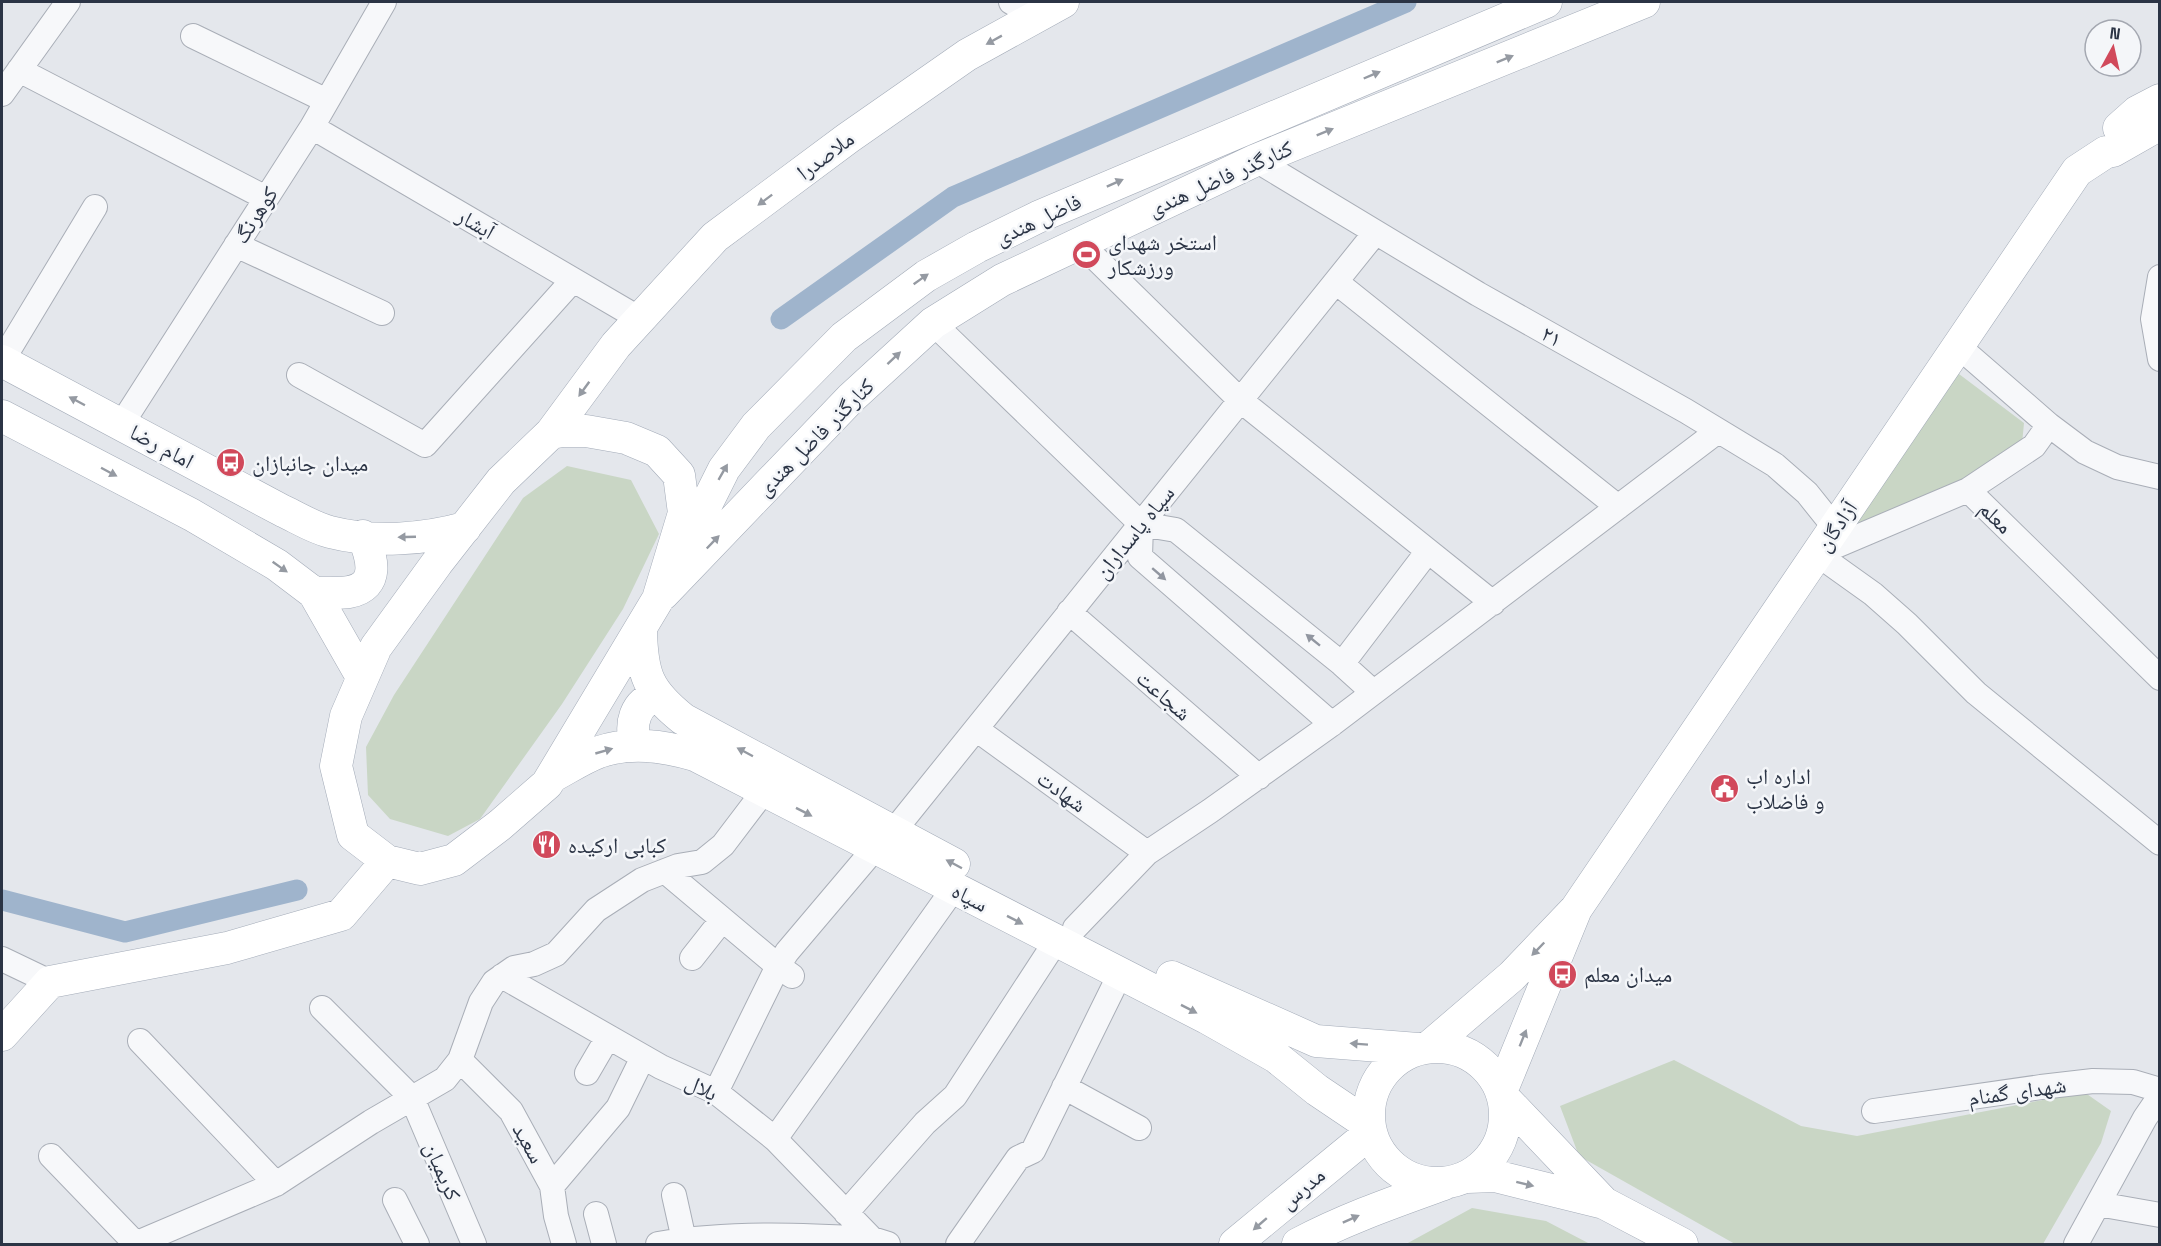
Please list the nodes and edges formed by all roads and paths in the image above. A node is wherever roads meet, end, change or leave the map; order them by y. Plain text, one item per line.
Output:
1 (68, 2) edge
2 (384, 2) edge
3 (1063, 2) edge
4 (1546, 2) edge
5 (1644, 2) edge
6 (1023, 9) edge
7 (193, 36) dead end
8 (19, 70) junction
9 (2, 94) edge
10 (2160, 100) edge
11 (327, 101) junction
12 (2160, 124) edge
13 (312, 127) junction
14 (2106, 152) junction
15 (1256, 160) junction
16 (266, 198) junction
17 (95, 207) dead end
18 (1375, 233) junction
19 (1079, 242) junction
20 (236, 245) junction
21 (2160, 277) edge
22 (573, 280) junction
23 (1336, 282) junction
24 (381, 313) dead end
25 (640, 319) junction
26 (933, 323) junction
27 (1958, 346) junction
28 (2160, 359) edge
29 (2, 361) edge
30 (299, 375) dead end
31 (1240, 400) junction
32 (2, 416) edge
33 (121, 424) junction
34 (2049, 425) junction
35 (1718, 431) junction
36 (551, 433) junction
37 (2160, 477) edge
38 (1968, 490) junction
39 (1618, 507) junction
40 (1141, 524) junction
41 (465, 528) junction
42 (1835, 528) junction
43 (363, 536) junction
44 (1428, 551) junction
45 (1817, 554) junction
46 (315, 593) junction
47 (658, 599) junction
48 (1493, 603) junction
49 (1070, 612) junction
50 (640, 631) junction
51 (1342, 664) junction
52 (362, 677) junction
53 (2160, 678) edge
54 (1373, 692) junction
55 (658, 696) junction
56 (1332, 724) junction
57 (976, 729) junction
58 (637, 745) junction
59 (552, 776) junction
60 (1259, 777) junction
61 (764, 791) junction
62 (884, 840) junction
63 (2160, 843) edge
64 (1148, 853) junction
65 (387, 861) junction
66 (665, 871) junction
67 (954, 888) junction
68 (1576, 909) junction
69 (722, 920) junction
70 (1065, 934) junction
71 (692, 958) dead end
72 (2, 959) edge
73 (785, 971) junction
74 (1120, 974) junction
75 (502, 976) junction
76 (50, 982) junction
77 (322, 1008) dead end
78 (2, 1035) edge
79 (608, 1037) junction
80 (140, 1041) dead end
81 (1423, 1048) junction
82 (643, 1057) junction
83 (460, 1060) junction
84 (587, 1073) dead end
85 (1064, 1087) junction
86 (2160, 1090) edge
87 (716, 1092) junction
88 (1502, 1095) junction
89 (2160, 1096) edge
90 (412, 1098) junction
91 (1874, 1111) dead end
92 (2150, 1126) edge
93 (1139, 1128) dead end
94 (1369, 1129) junction
95 (775, 1138) junction
96 (51, 1156) dead end
97 (1457, 1180) junction
98 (276, 1184) junction
99 (552, 1186) junction
100 (674, 1195) dead end
101 (395, 1200) dead end
102 (1604, 1203) junction
103 (2098, 1204) junction
104 (846, 1213) junction
105 (597, 1214) dead end
106 (2160, 1215) edge
107 (684, 1240) junction
108 (759, 1240) edge
109 (880, 1242) edge
110 (135, 1244) edge
111 (417, 1245) edge
112 (474, 1245) edge
113 (564, 1245) edge
114 (604, 1245) edge
115 (658, 1245) edge
116 (958, 1245) edge
117 (1235, 1245) edge
118 (1298, 1245) edge
119 (1682, 1245) edge
120 (2076, 1245) edge

1 - 8 street
2 - 11 street, کوهرنگ
3 - 6 main road, ملاصدرا
47 -> 4 main road, فاضل هندی
15 -> 5 main road, کنارگذر فاضل هندی
6 -> 25 main road, ملاصدرا
7 - 11 street
8 - 9 street
8 - 16 street
10 - 14 main road, آزادگان
11 - 13 street, کوهرنگ
12 - 14 main road, آزادگان
13 - 16 street, کوهرنگ
13 - 22 street, آبشار
14 - 27 main road, آزادگان
15 - 18 street, ۲۱
15 - 19 main road, کنارگذر فاضل هندی
16 - 20 street, کوهرنگ
17 - 29 street
18 - 23 street, سپاه پاسداران
18 - 35 street, ۲۱
19 - 26 main road, کنارگذر فاضل هندی
19 - 31 street
20 - 24 street
20 - 33 street, کوهرنگ
21 - 28 street
22 - 25 street, آبشار
22 - 30 street
23 - 31 street, سپاه پاسداران
23 - 39 street
25 -> 36 main road, ملاصدرا
26 - 40 street
47 -> 26 main road, کنارگذر فاضل هندی
27 - 34 street
27 - 42 main road, آزادگان
33 -> 29 main road, امام رضا
31 - 40 street, سپاه پاسداران
31 - 44 street
32 -> 46 main road
33 - 43 main road, امام رضا
34 - 37 street
34 - 38 street, معلم
35 - 39 street
35 - 42 street, ۲۱
36 - 41 main road
36 - 47 main road
38 - 45 street
38 - 53 street, معلم
39 - 48 street
40 - 49 street, سپاه پاسداران
51 -> 40 street
40 -> 56 street
41 -> 43 main road, امام رضا
41 - 52 main road
42 - 45 main road, آزادگان
43 - 46 main road
44 - 48 street
44 - 51 street
45 - 63 street
45 - 68 main road, آزادگان
46 - 52 main road
47 - 50 main road
48 - 54 street
49 - 57 street, سپاه پاسداران
49 - 60 street, شجاعت
50 - 55 main road, سپاه
50 - 59 main road
51 - 54 street
52 - 65 main road
54 - 56 street
55 - 58 main road
62 -> 55 main road, سپاه
56 - 60 street
57 - 62 street, سپاه پاسداران
57 - 64 street, شهادت
59 -> 58 main road, سپاه
58 - 61 main road, سپاه
59 - 65 main road
60 - 64 street
61 -> 62 main road, سپاه
61 - 66 street
62 - 67 main road, سپاه
70 -> 62 main road, سپاه
62 - 73 street, سپاه پاسداران
64 - 70 street
65 - 76 main road
66 - 69 street
66 - 75 street
67 -> 70 main road, سپاه
67 - 95 street
68 -> 81 main road
88 -> 68 main road
69 - 71 street
69 - 73 street
70 - 74 main road, سپاه
81 -> 70 main road, سپاه
70 - 104 street
72 - 76 street
73 - 87 street, سپاه پاسداران
74 - 85 street
74 -> 94 main road, سپاه
75 - 79 street, بلال
75 - 83 street
76 - 78 main road
77 - 90 street
79 - 82 street, بلال
79 - 84 street
80 - 98 street
81 - 88 main road
81 - 94 main road
82 - 87 street, بلال
82 - 99 street
83 - 90 street
83 - 99 street, سعید
85 - 93 street
85 - 116 street
86 - 91 street, شهدای گمنام
87 - 95 street, بلال
88 - 97 main road
88 - 102 main road
89 - 92 street
90 - 98 street
90 - 112 street, کریمیان
92 - 103 street
94 - 97 main road
94 -> 117 main road, مدرس
95 - 104 street, بلال
96 - 110 street
97 -> 102 main road
118 -> 97 main road, مدرس
98 - 110 street
99 - 113 street, سعید
100 - 107 street
101 - 111 street
102 - 119 main road
103 - 106 street
103 - 120 street
104 - 109 street, بلال
105 - 114 street
107 - 108 street, بلال
107 - 115 street, بلال
108 - 109 street, بلال

